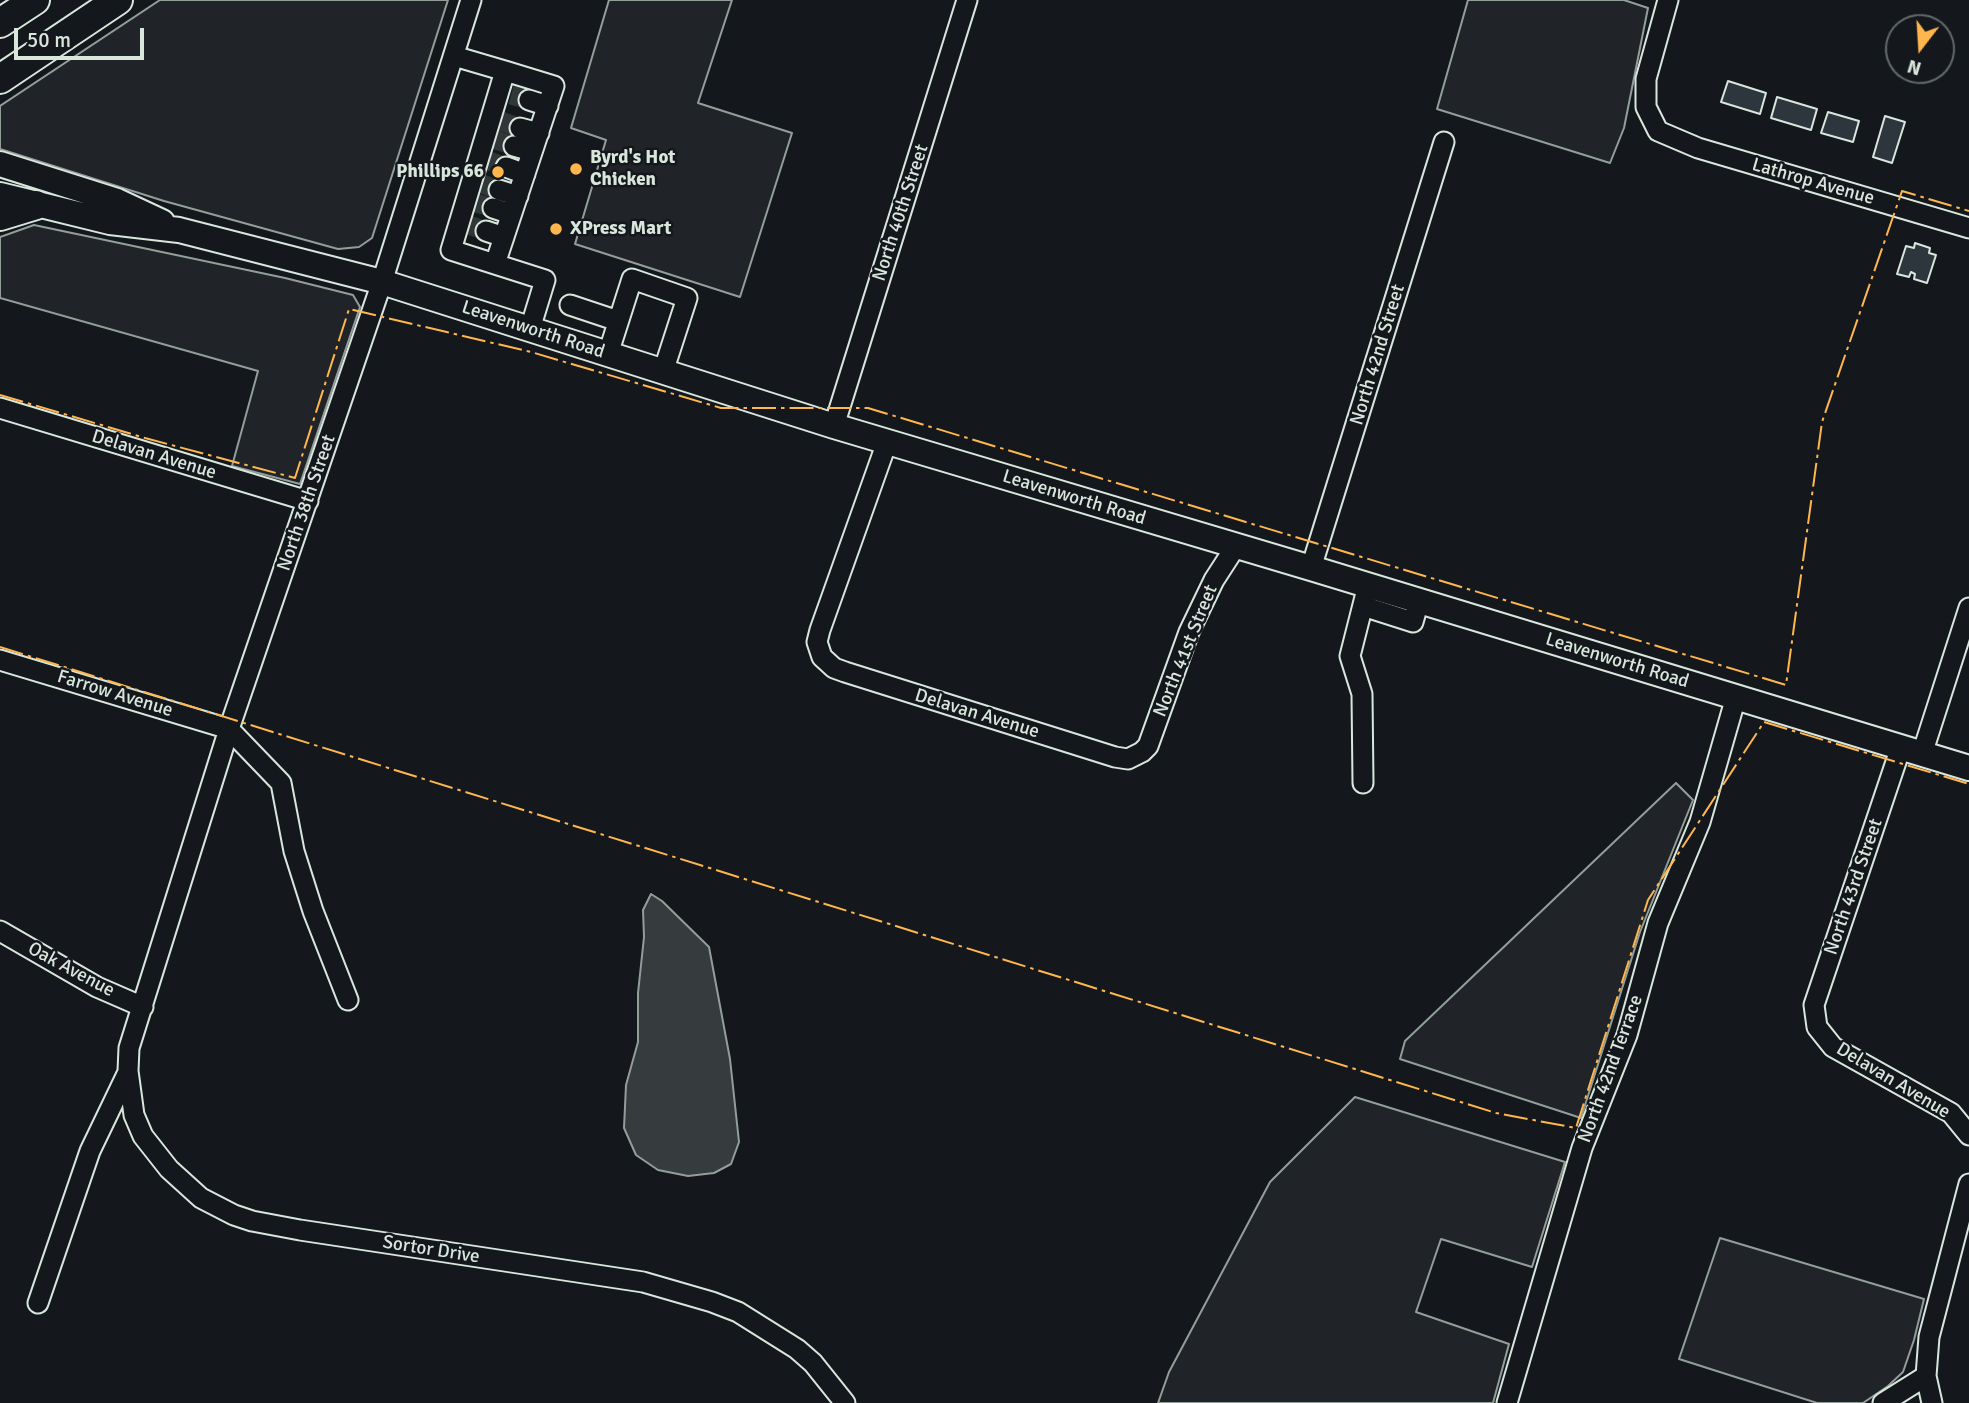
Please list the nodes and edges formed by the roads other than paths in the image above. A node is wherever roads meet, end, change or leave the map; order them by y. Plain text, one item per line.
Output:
1 (35, 0) edge
2 (118, 0) edge
3 (471, 0) edge
4 (967, 0) edge
5 (1668, 0) edge
6 (0, 23) edge
7 (454, 56) junction
8 (505, 71) junction
9 (0, 79) edge
10 (522, 98) junction
11 (510, 134) junction
12 (1444, 142) dead end
13 (491, 162) junction
14 (0, 164) edge
15 (525, 174) junction
16 (0, 195) edge
17 (489, 197) junction
18 (36, 205) junction
19 (0, 216) edge
20 (1969, 228) edge
21 (479, 229) junction
22 (179, 230) junction
23 (495, 264) junction
24 (382, 282) junction
25 (570, 304) dead end
26 (618, 321) junction
27 (530, 329) junction
28 (608, 354) junction
29 (663, 372) junction
30 (0, 408) edge
31 (834, 426) junction
32 (887, 442) junction
33 (308, 501) junction
34 (1236, 546) junction
35 (1311, 568) junction
36 (1365, 596) junction
37 (1969, 608) edge
38 (0, 660) edge
39 (1736, 697) junction
40 (229, 729) junction
41 (1911, 751) junction
42 (1137, 755) joint
43 (1969, 768) edge
44 (1363, 783) dead end
45 (0, 931) edge
46 (348, 1000) dead end
47 (143, 1007) junction
48 (1817, 1027) joint
49 (128, 1071) junction
50 (1969, 1134) edge
51 (1969, 1184) edge
52 (38, 1303) dead end
53 (1926, 1376) junction
54 (845, 1403) edge
55 (1507, 1403) edge
56 (1883, 1403) edge
57 (1932, 1403) edge

1 - 6 highway
2 - 9 highway
3 - 7 street, North 38th Street
4 - 31 street, North 40th Street
5 - 20 street, Lathrop Avenue
7 - 8 street
7 - 24 street, North 38th Street
8 - 10 street
8 - 10 street
10 - 11 street
10 - 11 street
11 - 13 street
11 - 15 street
12 - 35 street, North 42nd Street
13 - 15 street
13 - 17 street
14 - 22 main road, Leavenworth Road
15 - 17 street
16 - 18 main road, Leavenworth Road
17 - 21 street
17 - 21 street
18 - 19 highway
18 - 22 main road, Leavenworth Road
21 - 23 street
21 - 23 street
22 - 24 main road, Leavenworth Road
23 - 27 street
24 - 27 main road, Leavenworth Road
24 - 33 street, North 38th Street
25 - 26 street
26 - 28 street
26 - 29 street
27 - 28 main road, Leavenworth Road
28 - 29 main road, Leavenworth Road
29 - 31 main road, Leavenworth Road
30 - 33 street, Delavan Avenue
31 - 32 main road, Leavenworth Road
32 - 34 main road, Leavenworth Road
32 - 42 street, Delavan Avenue
33 - 40 street, North 38th Street
34 - 35 main road, Leavenworth Road
34 - 42 street, North 41st Street
35 - 36 main road, Leavenworth Road
36 - 39 main road, Leavenworth Road
36 - 44 street
37 - 41 street, North 43rd Street
38 - 40 street, Farrow Avenue
39 - 41 main road, Leavenworth Road
39 - 55 street, North 42nd Terrace
40 - 46 street
40 - 47 street, North 38th Street
41 - 43 main road, Leavenworth Road
41 - 48 street, North 43rd Street
45 - 47 street, Oak Avenue
47 - 49 street, Sortor Drive
48 - 50 street, Delavan Avenue
49 - 52 street
49 - 54 street, Sortor Drive
51 - 53 street
53 - 56 street
53 - 57 street

